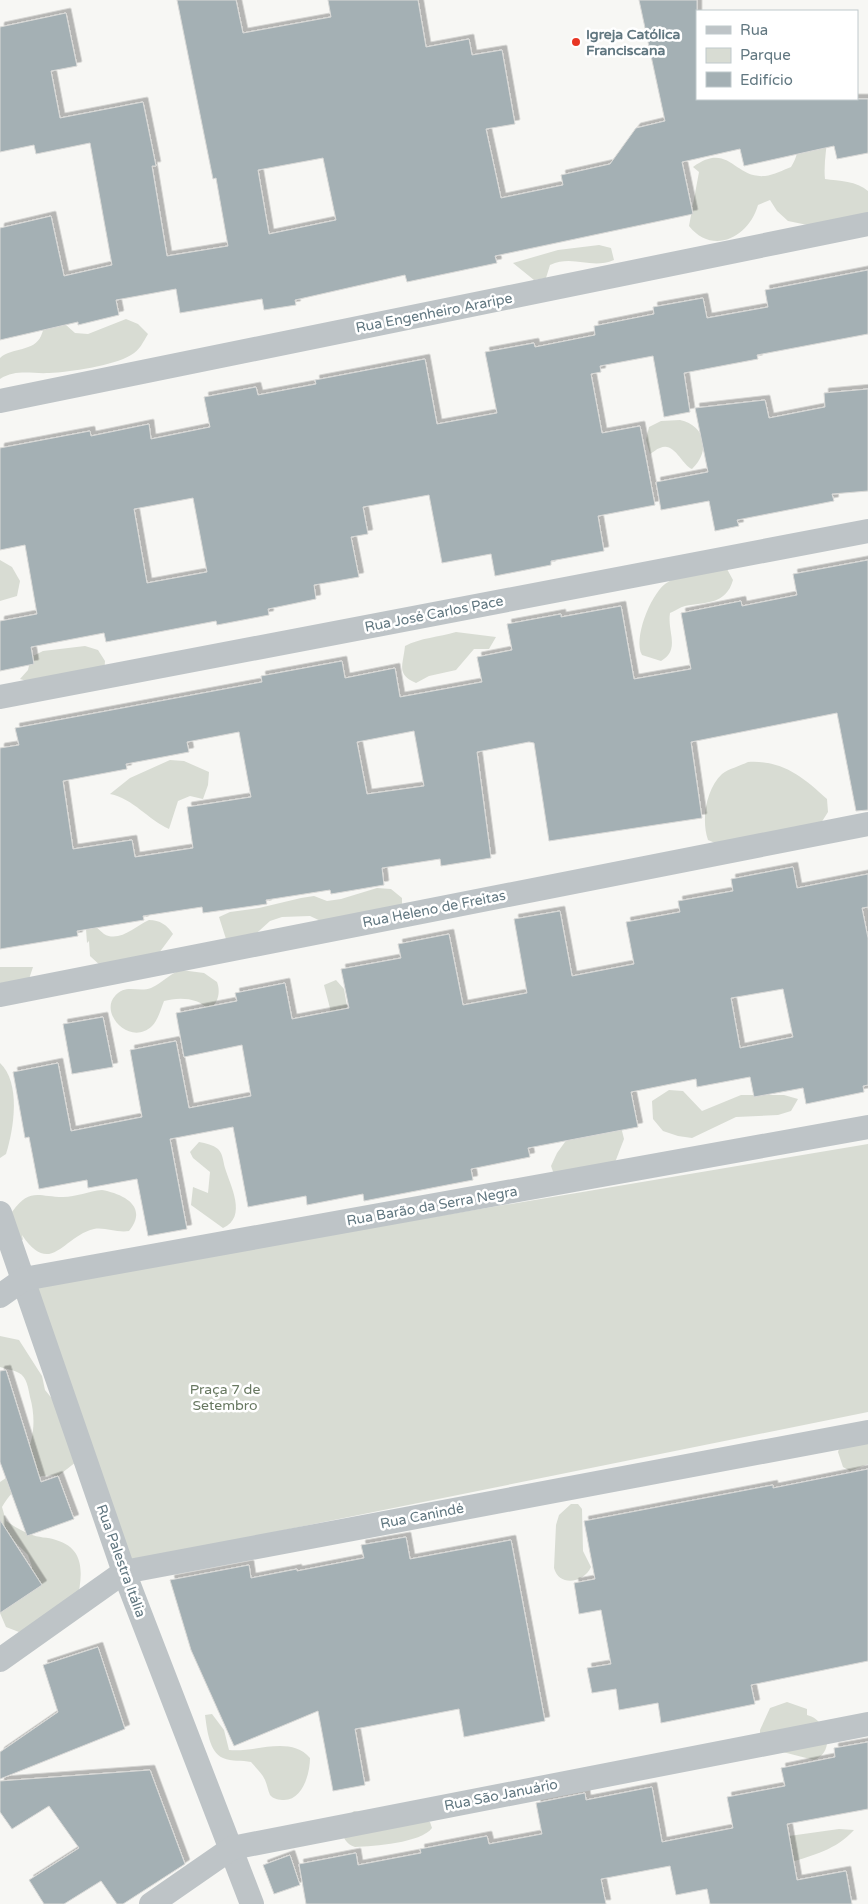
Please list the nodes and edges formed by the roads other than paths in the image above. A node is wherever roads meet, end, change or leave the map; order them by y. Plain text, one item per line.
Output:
1 (868, 224) edge
2 (0, 401) edge
3 (868, 532) edge
4 (0, 697) edge
5 (868, 824) edge
6 (0, 994) edge
7 (868, 1127) edge
8 (0, 1213) edge
9 (24, 1279) junction
10 (0, 1296) edge
11 (868, 1432) edge
12 (124, 1572) junction
13 (0, 1660) edge
14 (868, 1724) edge
15 (232, 1848) junction
16 (151, 1904) edge
17 (252, 1904) edge

1 - 2 street, Rua Engenheiro Araripe
3 - 4 street, Rua José Carlos Pace
5 - 6 street, Rua Heleno de Freitas
7 - 9 street, Rua Barão da Serra Negra
8 - 9 street, Rua Palestra Itália
9 - 10 street, Rua Barão da Serra Negra
9 - 12 street, Rua Palestra Itália
11 - 12 street, Rua Canindé
12 - 13 street, Rua Canindé
12 - 15 street, Rua Palestra Itália
14 - 15 street, Rua São Januário
15 - 16 street, Rua São Januário
15 - 17 street, Rua Palestra Itália

